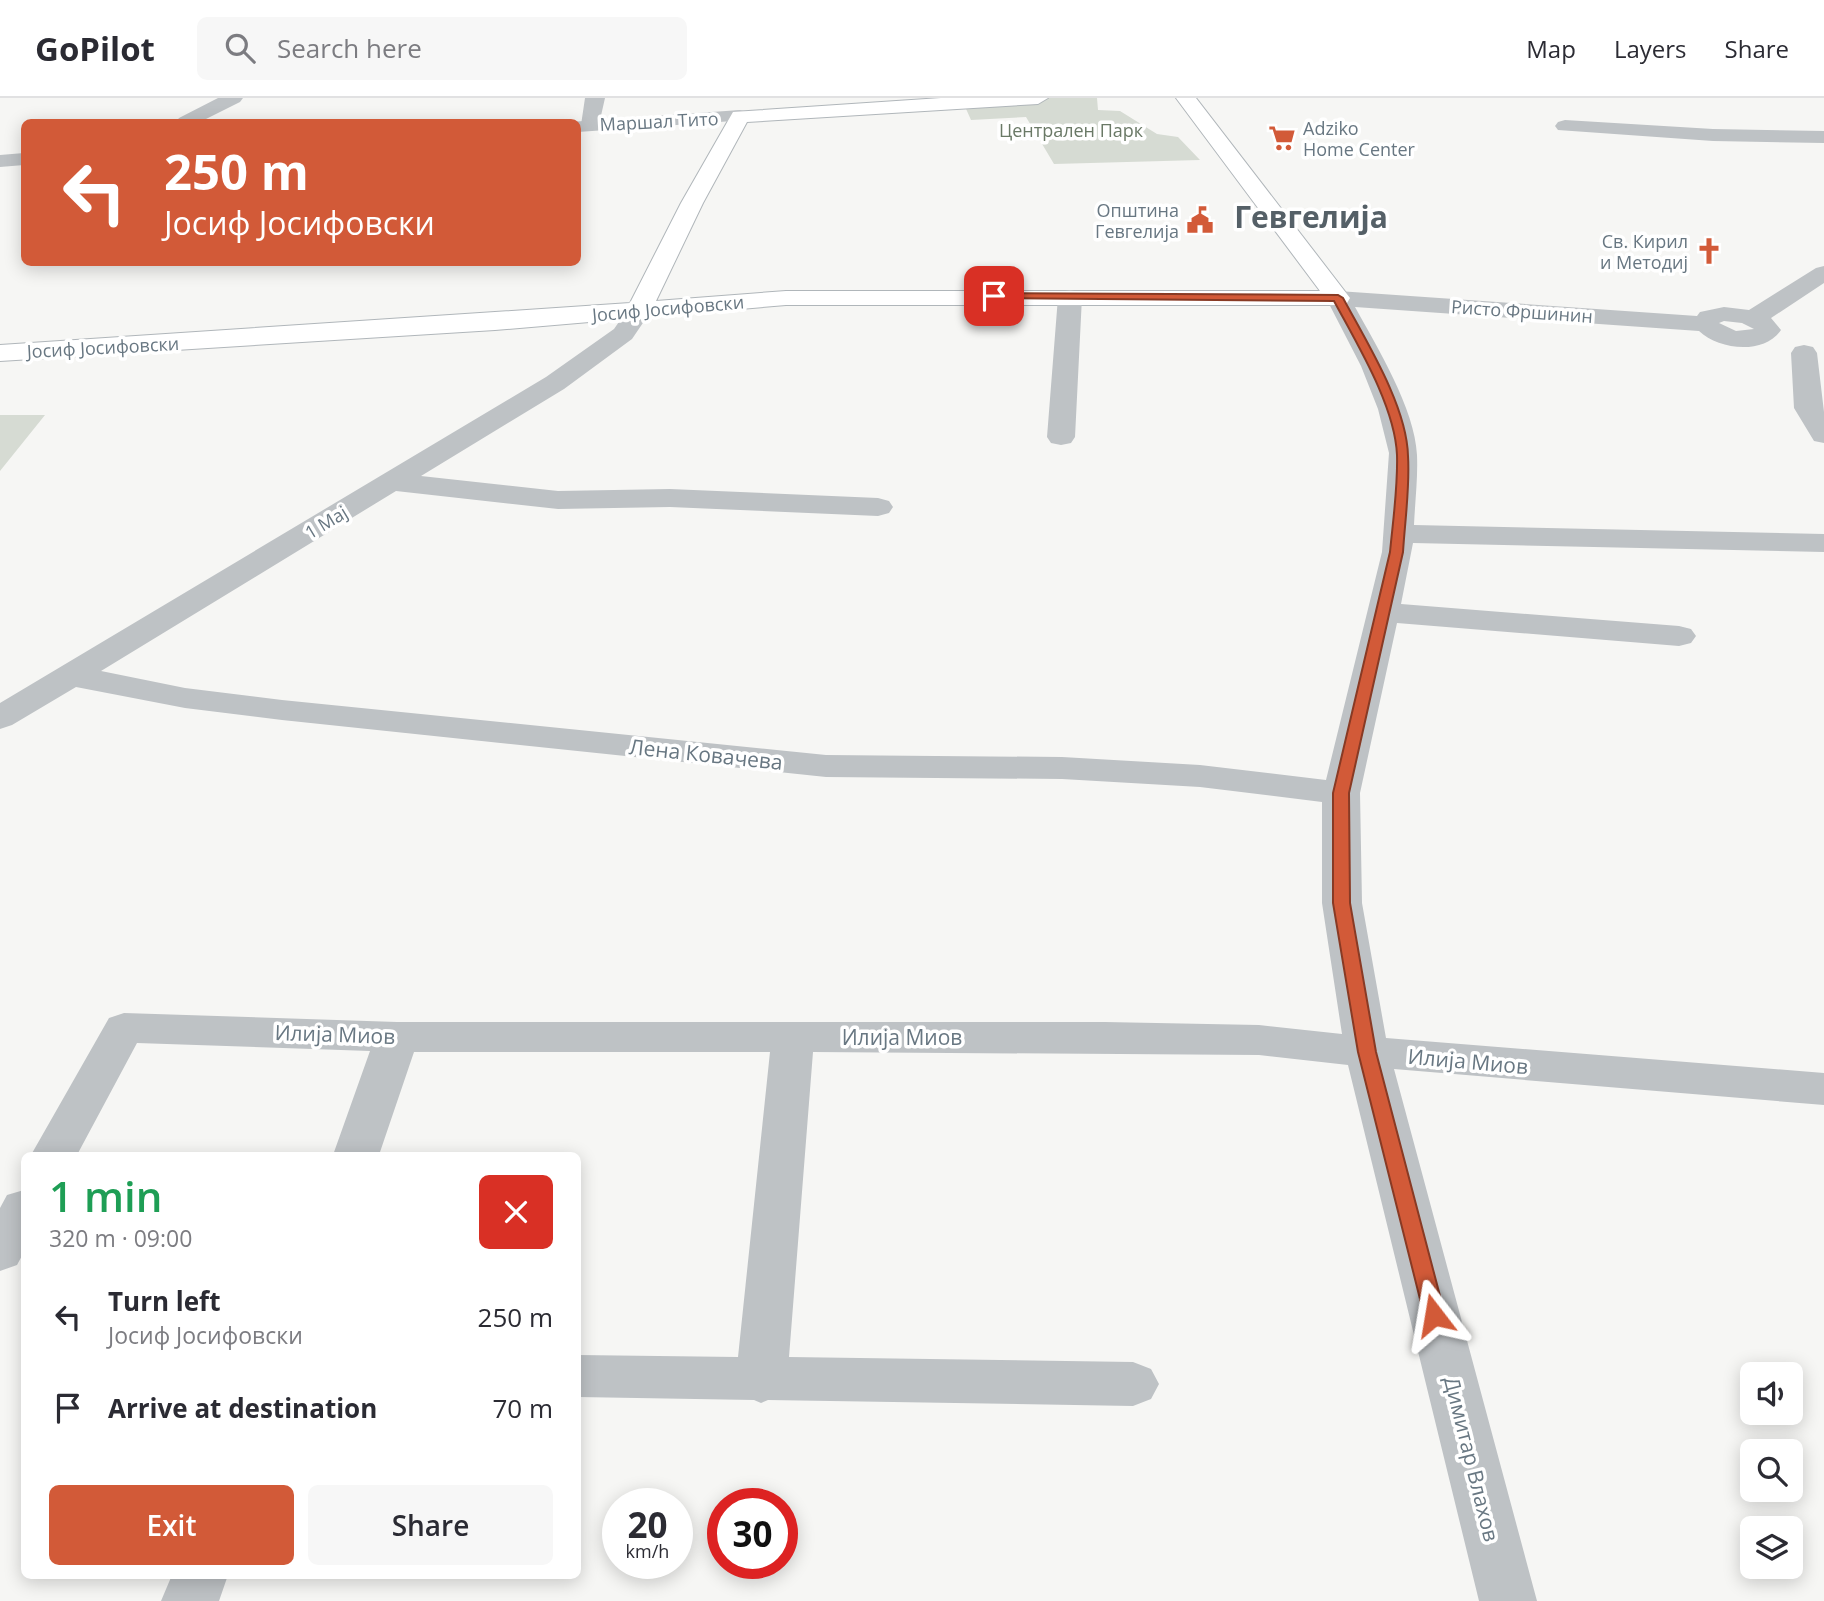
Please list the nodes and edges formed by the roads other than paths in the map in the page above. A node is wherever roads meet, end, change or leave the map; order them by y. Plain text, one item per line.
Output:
1 (233, 98) edge
2 (595, 98) edge
3 (1038, 98) edge
4 (1186, 98) edge
5 (740, 116) junction
6 (192, 119) edge
7 (584, 125) edge
8 (1565, 126) dead end
9 (1824, 136) edge
10 (21, 159) edge
11 (0, 161) edge
12 (1824, 273) edge
13 (1070, 297) junction
14 (1338, 298) junction
15 (639, 311) junction
16 (1756, 328) junction
17 (0, 353) edge
18 (1814, 355) edge
19 (1824, 435) edge
20 (1061, 437) dead end
21 (392, 482) junction
22 (878, 508) dead end
23 (1398, 534) junction
24 (1824, 543) edge
25 (1382, 612) junction
26 (1679, 636) dead end
27 (74, 676) junction
28 (0, 718) edge
29 (1341, 793) junction
30 (397, 1037) junction
31 (793, 1037) junction
32 (1367, 1052) junction
33 (1824, 1089) edge
34 (56, 1152) edge
35 (357, 1152) edge
36 (21, 1214) edge
37 (0, 1252) edge
38 (581, 1376) edge
39 (761, 1381) junction
40 (1133, 1384) dead end
41 (198, 1579) edge
42 (190, 1601) edge
43 (1508, 1601) edge

1 - 6 street
2 - 7 street
3 - 5 main road
4 - 14 main road, Димитар Влахов
5 - 7 street, Маршал Тито
5 - 15 main road
8 - 9 street
10 - 11 street
12 - 16 street
13 - 14 main road, Јосиф Јосифовски
13 - 15 main road, Јосиф Јосифовски
13 - 20 street
14 - 16 street, Ристо Фршинин
14 - 23 street, Димитар Влахов
15 - 17 main road, Јосиф Јосифовски
15 - 21 street, 1 Мај
16 - 18 street
18 - 19 street
21 - 22 street
21 - 27 street, 1 Мај
23 - 24 street
23 - 25 street, Димитар Влахов
25 - 26 street
25 - 29 street, Димитар Влахов
27 - 28 street, 1 Мај
27 - 29 street, Лена Ковачева
29 - 32 street, Димитар Влахов
30 - 31 street, Илија Миов
30 - 34 street, Илија Миов
30 - 35 street
31 - 32 street, Илија Миов
31 - 39 street
32 - 33 street, Илија Миов
32 - 43 street, Димитар Влахов
36 - 37 street
38 - 39 street
39 - 40 street
41 - 42 street

